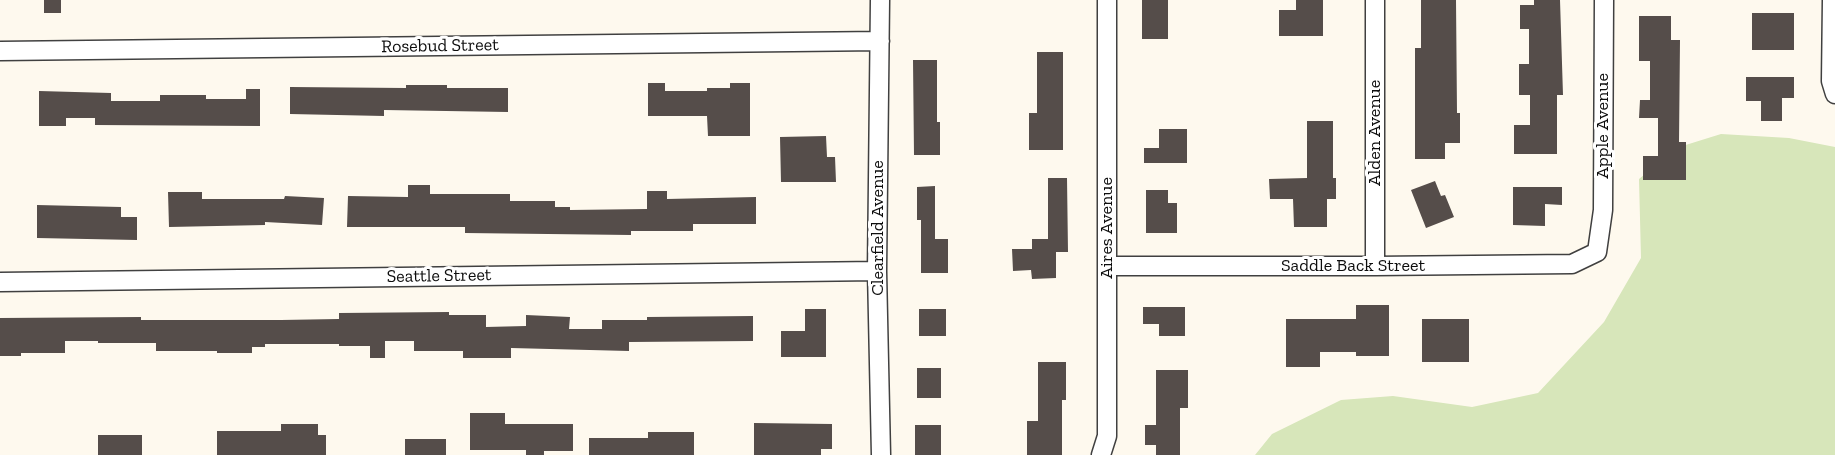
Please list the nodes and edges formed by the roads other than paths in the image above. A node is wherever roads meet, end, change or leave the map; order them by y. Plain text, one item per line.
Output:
1 (880, 0) edge
2 (1107, 0) edge
3 (1376, 0) edge
4 (1604, 0) edge
5 (1832, 0) edge
6 (880, 42) junction
7 (0, 51) edge
8 (1835, 94) edge
9 (1597, 252) joint
10 (1107, 266) junction
11 (1375, 266) junction
12 (877, 271) junction
13 (0, 282) edge
14 (881, 455) edge
15 (1101, 455) edge

1 - 6 street, Clearfield Avenue
2 - 10 street, Aires Avenue
3 - 11 street, Alden Avenue
4 - 9 street, Apple Avenue
5 - 8 street
6 - 7 street, Rosebud Street
6 - 12 street, Clearfield Avenue
9 - 11 street, Saddle Back Street
10 - 11 street, Saddle Back Street
10 - 15 street, Aires Avenue
12 - 13 street, Seattle Street
12 - 14 street, Clearfield Avenue

